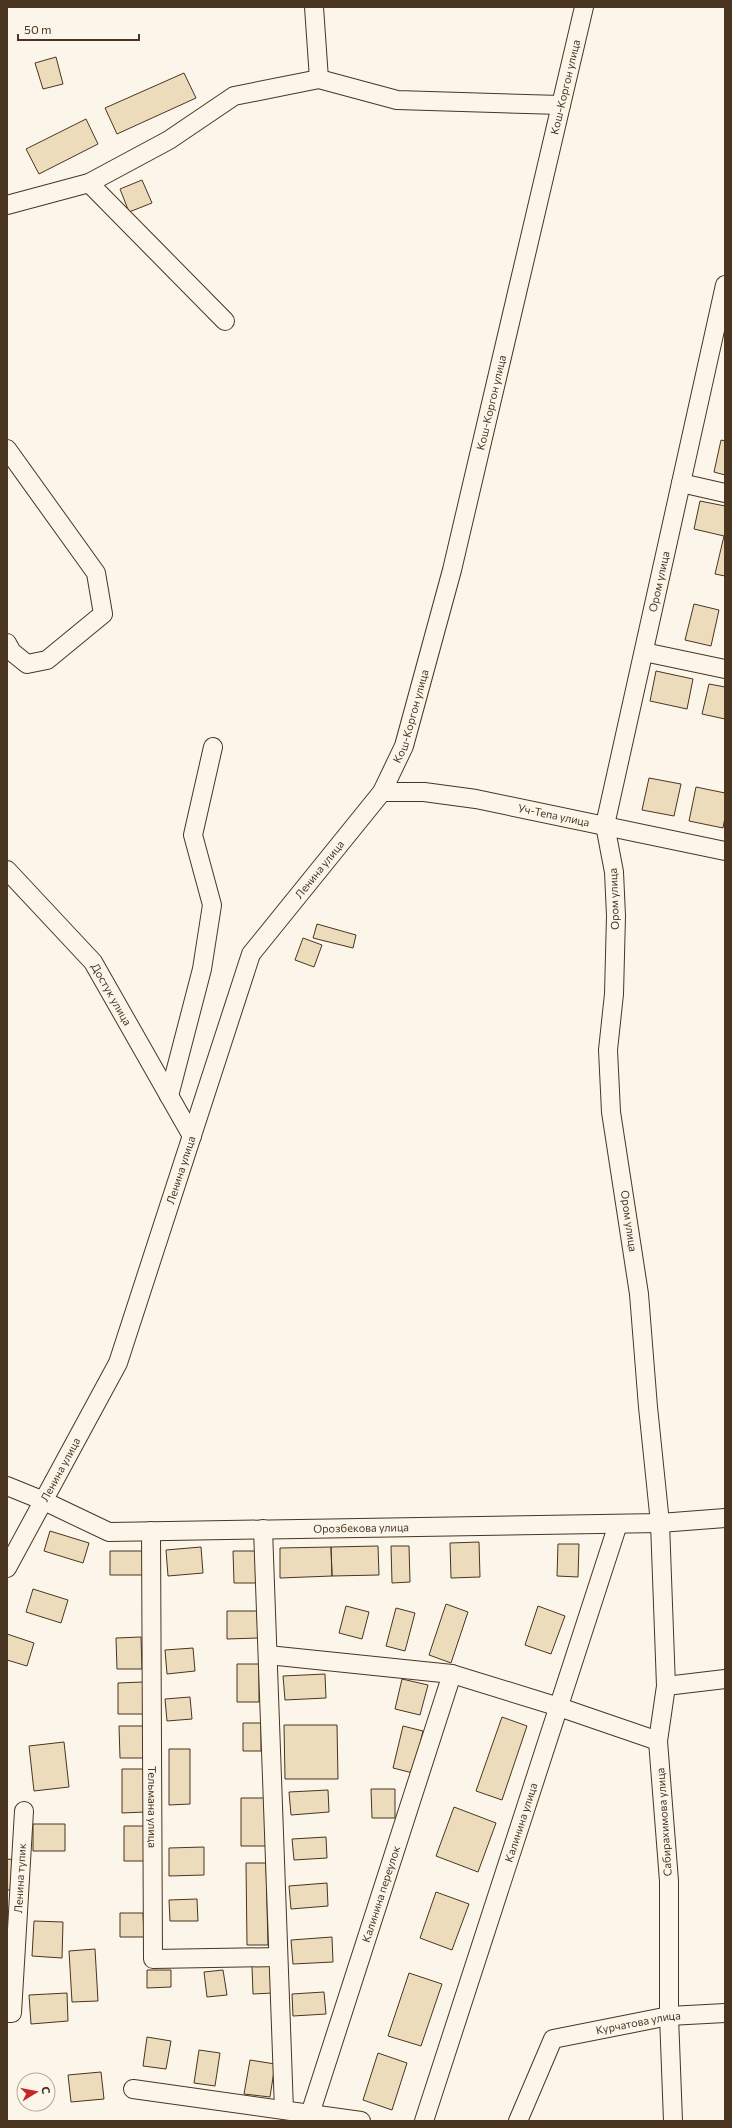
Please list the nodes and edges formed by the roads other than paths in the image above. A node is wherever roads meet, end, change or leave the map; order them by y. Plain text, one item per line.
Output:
1 (314, 7) edge
2 (584, 7) edge
3 (319, 79) junction
4 (561, 105) junction
5 (89, 183) junction
6 (7, 205) edge
7 (725, 285) edge
8 (722, 308) edge
9 (225, 321) dead end
10 (7, 449) edge
11 (681, 483) junction
12 (725, 492) edge
13 (7, 643) edge
14 (644, 652) junction
15 (725, 669) edge
16 (213, 747) dead end
17 (382, 792) junction
18 (605, 825) junction
19 (725, 851) edge
20 (7, 870) edge
21 (169, 1096) junction
22 (192, 1136) junction
23 (7, 1486) edge
24 (44, 1501) junction
25 (725, 1518) edge
26 (660, 1523) junction
27 (618, 1524) junction
28 (263, 1529) junction
29 (151, 1531) junction
30 (7, 1568) edge
31 (268, 1655) junction
32 (452, 1674) junction
33 (725, 1679) edge
34 (666, 1686) junction
35 (559, 1707) junction
36 (658, 1741) junction
37 (24, 1811) dead end
38 (278, 1957) junction
39 (7, 2013) edge
40 (725, 2013) edge
41 (669, 2016) junction
42 (133, 2089) dead end
43 (284, 2110) junction
44 (310, 2114) junction
45 (361, 2121) edge
46 (424, 2121) edge
47 (518, 2121) edge
48 (673, 2121) edge

1 - 3 street
2 - 4 street, Кош-Коргон улица
3 - 4 street
3 - 5 street
4 - 17 street, Кош-Коргон улица
5 - 6 street
5 - 9 street
7 - 8 street, Ором улица
8 - 11 street, Ором улица
10 - 13 street
11 - 12 street
11 - 14 street, Ором улица
14 - 15 street
14 - 18 street, Ором улица
16 - 21 street
17 - 18 street, Уч-Тепа улица
17 - 22 street, Ленина улица
18 - 19 street, Уч-Тепа улица
18 - 26 street, Ором улица
20 - 21 street, Достук улица
21 - 22 street, Достук улица
22 - 24 street, Ленина улица
23 - 24 street, Орозбекова улица
24 - 29 street, Орозбекова улица
24 - 30 street, Ленина улица
25 - 26 street, Орозбекова улица
26 - 27 street, Орозбекова улица
26 - 34 street, Сабирахимова улица
27 - 28 street, Орозбекова улица
27 - 35 street, Калинина улица
28 - 29 street, Орозбекова улица
28 - 31 street
29 - 38 street, Тельмана улица
31 - 32 street
31 - 38 street
32 - 35 street
32 - 44 street, Калинина переулок
33 - 34 street
34 - 36 street, Сабирахимова улица
35 - 36 street
35 - 46 street, Калинина улица
36 - 41 street, Сабирахимова улица
37 - 39 street, Ленина тупик
38 - 43 street
40 - 41 street, Курчатова улица
41 - 47 street, Курчатова улица
41 - 48 street, Сабирахимова улица
42 - 43 street
43 - 44 street
44 - 45 street

